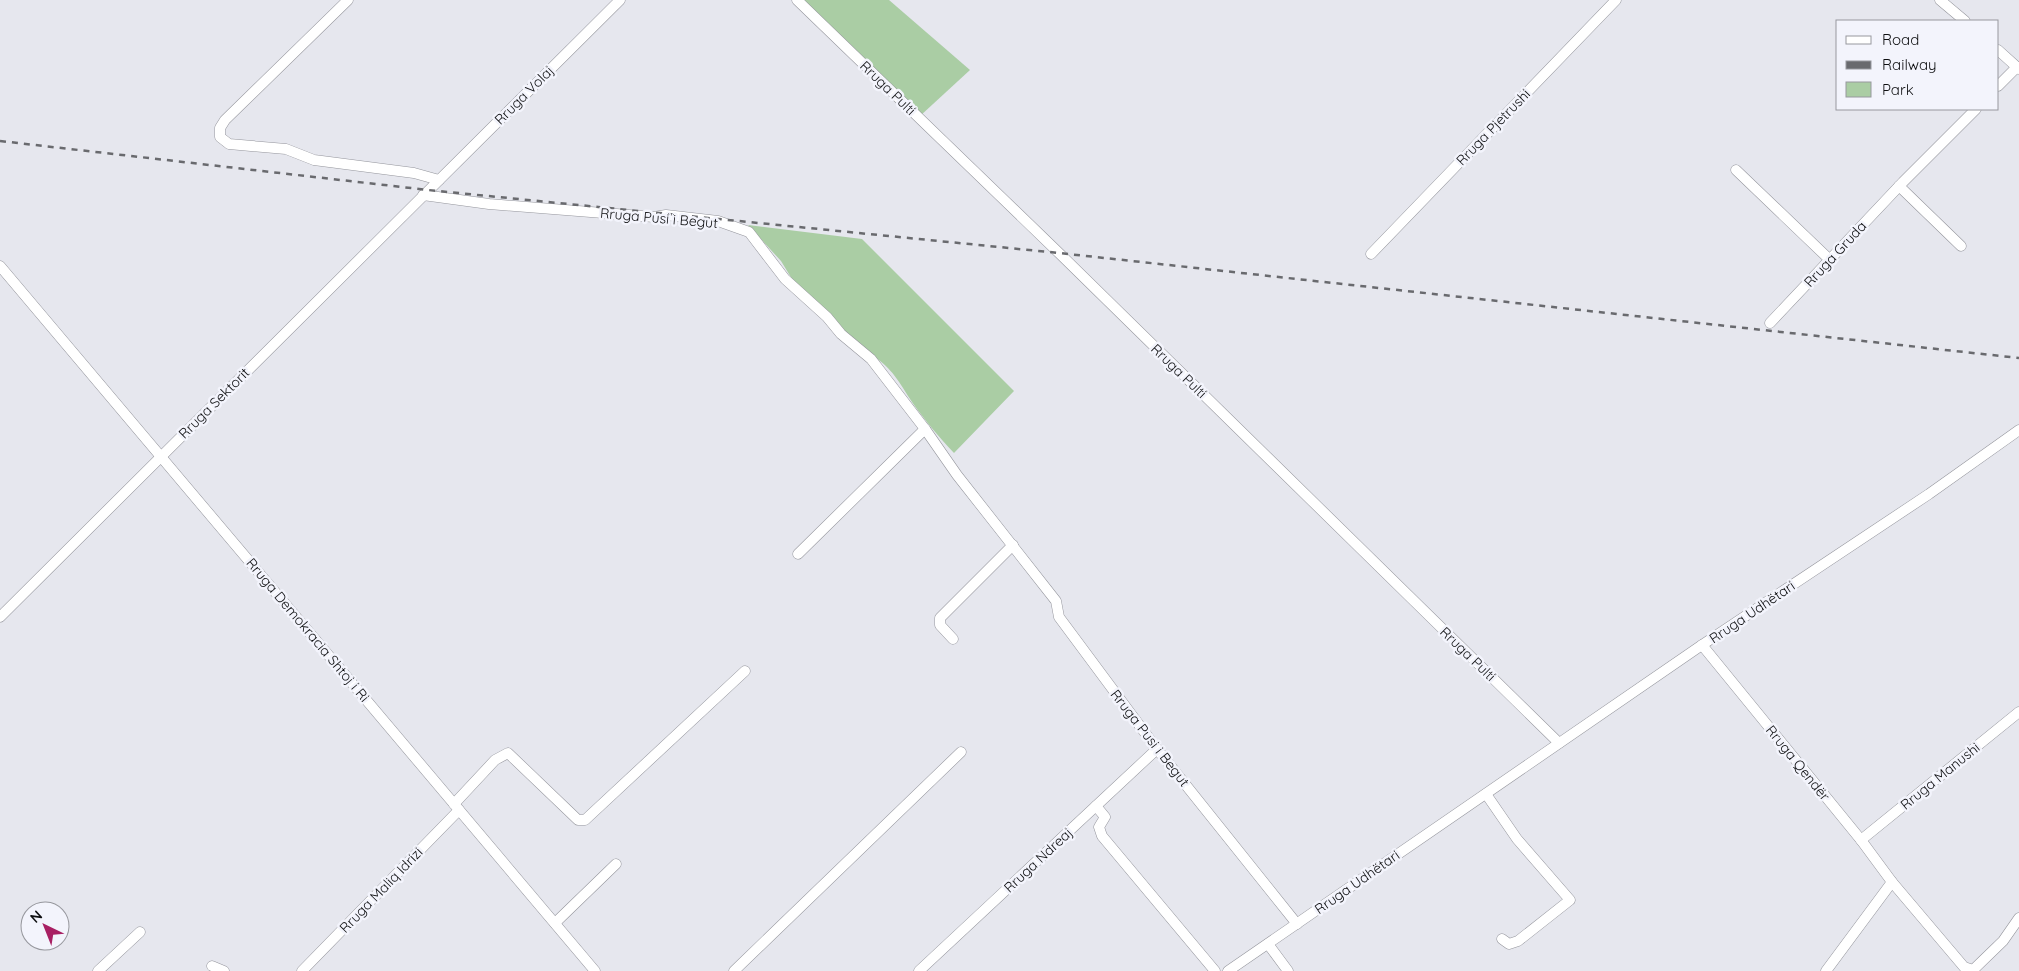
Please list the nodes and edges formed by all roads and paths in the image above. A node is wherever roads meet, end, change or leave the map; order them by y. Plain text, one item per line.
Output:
1 (348, 0) edge
2 (620, 0) edge
3 (797, 0) edge
4 (1616, 0) edge
5 (1940, 0) edge
6 (1964, 20) edge
7 (1999, 51) edge
8 (2018, 68) edge
9 (1999, 85) edge
10 (1975, 110) edge
11 (1736, 170) dead end
12 (439, 180) junction
13 (1899, 186) junction
14 (426, 192) junction
15 (1961, 246) dead end
16 (1371, 254) dead end
17 (1830, 260) junction
18 (0, 266) edge
19 (1770, 323) dead end
20 (925, 429) junction
21 (2019, 430) edge
22 (160, 457) junction
23 (1013, 545) junction
24 (798, 554) dead end
25 (0, 617) edge
26 (953, 639) dead end
27 (1702, 645) junction
28 (745, 671) dead end
29 (2019, 712) edge
30 (1559, 743) junction
31 (1157, 749) junction
32 (961, 752) dead end
33 (1486, 794) junction
34 (1096, 806) junction
35 (457, 807) junction
36 (1861, 840) junction
37 (616, 864) dead end
38 (1892, 882) junction
39 (2019, 918) edge
40 (555, 924) junction
41 (1297, 924) junction
42 (140, 932) dead end
43 (1502, 939) dead end
44 (1268, 944) junction
45 (212, 966) dead end
46 (98, 971) edge
47 (224, 971) edge
48 (302, 971) edge
49 (595, 971) edge
50 (734, 971) edge
51 (919, 971) edge
52 (1214, 971) edge
53 (1228, 971) edge
54 (1288, 971) edge
55 (1826, 971) edge

1 - 12 street
2 - 12 street, Rruga Volaj
3 - 30 street, Rruga Pulti
4 - 16 street, Rruga Pjetrushi
5 - 6 street
7 - 8 street
8 - 9 street
10 - 13 street, Rruga Gruda
11 - 17 street
12 - 14 street, Rruga Volaj
13 - 15 street
13 - 17 street, Rruga Gruda
14 - 20 street, Rruga Pusi i Begut
14 - 22 street, Rruga Sektorit
17 - 19 street, Rruga Gruda
18 - 22 street, Rruga Demokracia Shtoj i Ri
20 - 23 street, Rruga Pusi i Begut
20 - 24 street
21 - 27 street, Rruga Udhëtari
22 - 25 street, Rruga Sektorit
22 - 35 street, Rruga Demokracia Shtoj i Ri
23 - 26 street
23 - 31 street, Rruga Pusi i Begut
27 - 30 street, Rruga Udhëtari
27 - 36 street, Rruga Qendër
28 - 35 street
29 - 36 street, Rruga Manushi
30 - 33 street, Rruga Udhëtari
31 - 34 street, Rruga Ndreaj
31 - 41 street, Rruga Pusi i Begut
32 - 50 street
33 - 41 street, Rruga Udhëtari
33 - 43 street
34 - 51 street, Rruga Ndreaj
34 - 52 street
35 - 40 street, Rruga Demokracia Shtoj i Ri
35 - 48 street, Rruga Maliq Idrizi
36 - 38 street, Rruga Qendër
37 - 40 street
38 - 39 street, Rruga Qendër
38 - 55 street
40 - 49 street, Rruga Demokracia Shtoj i Ri
41 - 44 street, Rruga Udhëtari
42 - 46 street
44 - 53 street, Rruga Udhëtari
44 - 54 street
45 - 47 street

